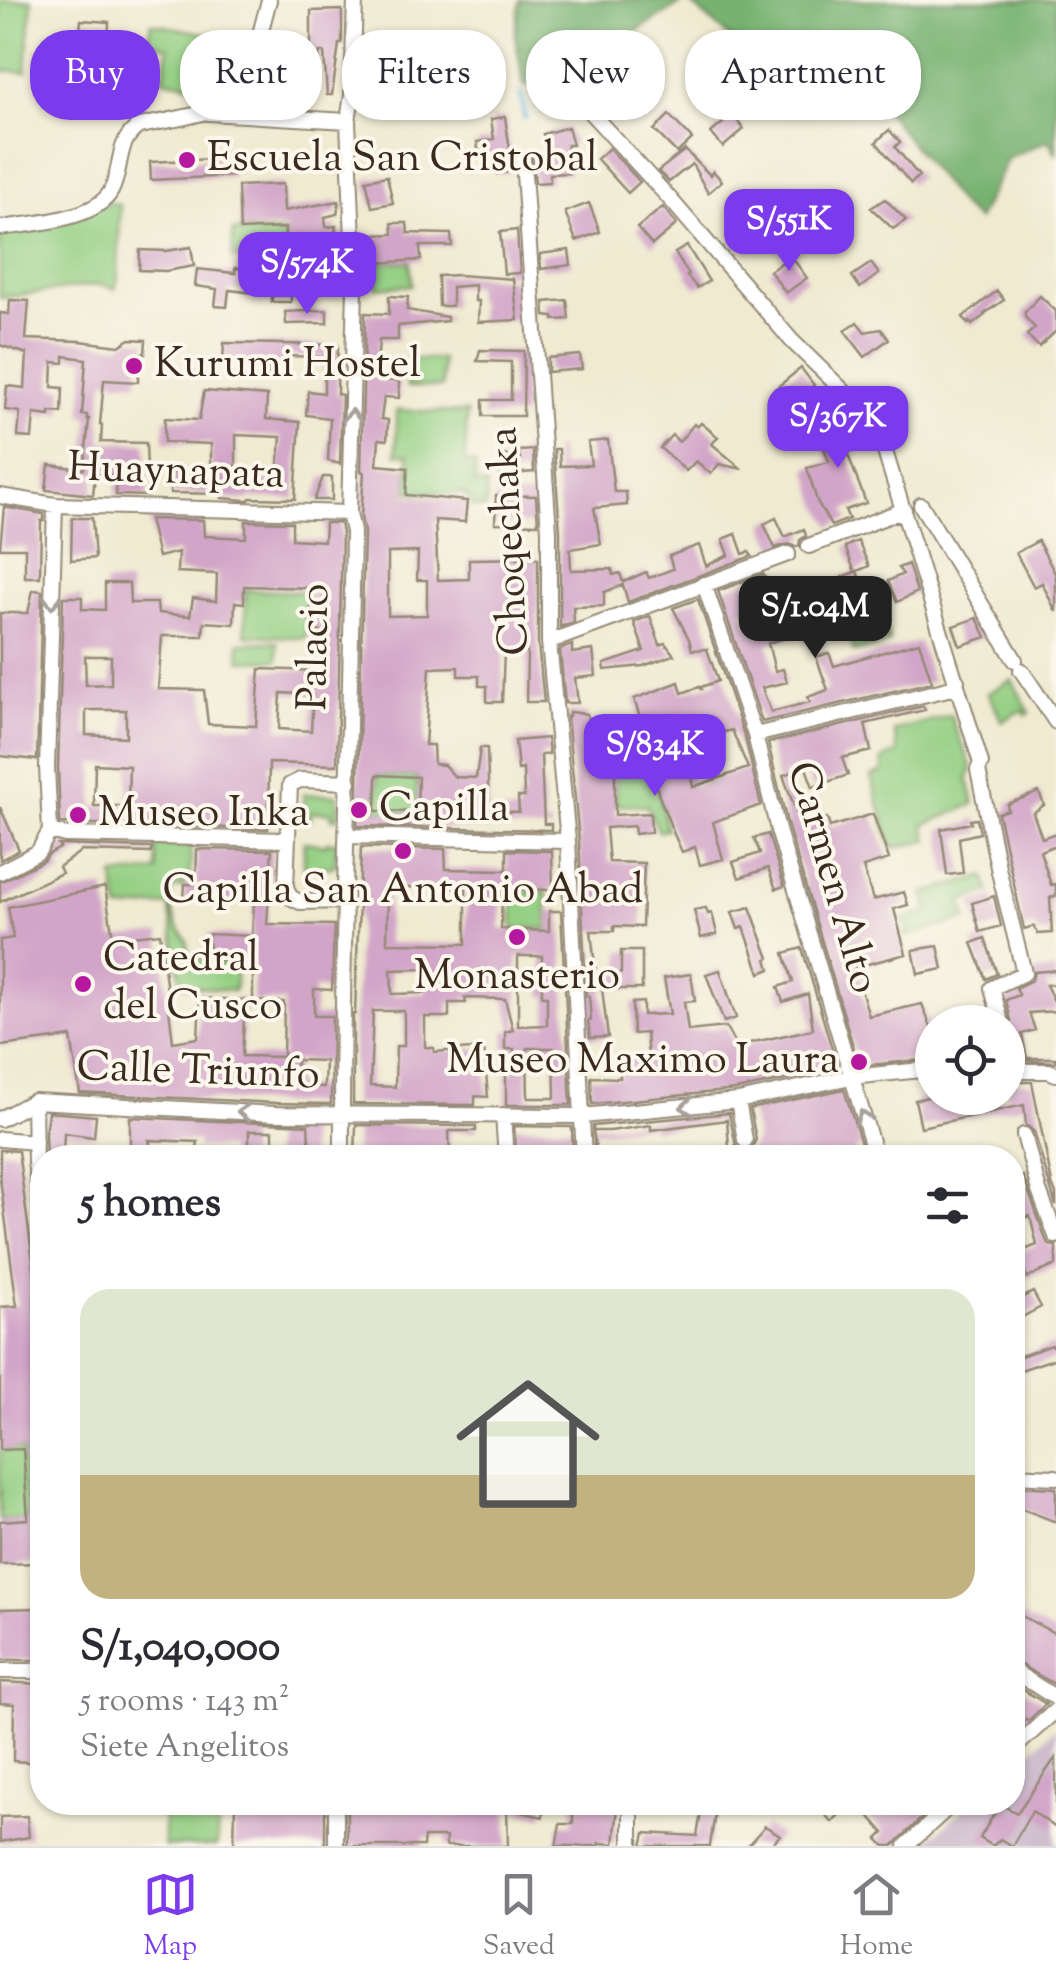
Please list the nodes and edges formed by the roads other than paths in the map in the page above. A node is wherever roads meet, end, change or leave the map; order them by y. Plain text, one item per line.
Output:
1 (269, 0) edge
2 (355, 0) edge
3 (261, 30) edge
4 (354, 30) edge
5 (180, 118) edge
6 (348, 120) edge
7 (598, 120) edge
8 (523, 160) dead end
9 (0, 228) edge
10 (0, 496) edge
11 (921, 504) dead end
12 (55, 505) junction
13 (904, 510) junction
14 (349, 514) junction
15 (809, 546) dead end
16 (788, 554) dead end
17 (704, 584) junction
18 (549, 642) junction
19 (957, 680) junction
20 (1056, 722) edge
21 (754, 735) junction
22 (349, 782) junction
23 (50, 831) junction
24 (347, 836) junction
25 (288, 840) junction
26 (568, 841) junction
27 (0, 872) edge
28 (344, 901) junction
29 (996, 1005) edge
30 (1025, 1068) edge
31 (915, 1070) edge
32 (1056, 1074) edge
33 (851, 1076) junction
34 (34, 1101) junction
35 (738, 1101) junction
36 (341, 1114) junction
37 (504, 1115) junction
38 (582, 1116) junction
39 (0, 1119) edge
40 (1024, 1135) dead end
41 (0, 1140) edge
42 (745, 1140) dead end
43 (35, 1142) joint
44 (342, 1145) edge
45 (505, 1145) edge
46 (583, 1145) edge
47 (872, 1145) edge
48 (1056, 1236) edge
49 (1025, 1476) edge
50 (1056, 1477) edge
51 (0, 1670) edge
52 (30, 1671) edge
53 (1025, 1678) edge
54 (1056, 1698) edge
55 (1056, 1710) edge
56 (1025, 1738) edge
57 (336, 1815) edge
58 (630, 1815) edge
59 (940, 1815) edge
60 (336, 1846) edge
61 (631, 1846) edge
62 (906, 1846) edge

1 - 3 street
2 - 4 street, Palacio
5 - 9 street
14 -> 6 street, Palacio
7 - 13 street
8 - 18 street, Choqechaka
10 - 12 street, Huaynapata
11 - 20 street
12 - 14 street, Huaynapata
12 -> 23 street
13 - 15 street
13 - 19 street
14 - 22 street, Palacio
16 - 17 street
17 - 18 street
17 - 21 street, Carmen Alto
18 - 26 street, Choqechaka
19 - 21 street
19 - 29 street
21 - 33 street, Carmen Alto
22 - 24 street, Palacio
22 - 25 street
23 - 25 street
23 - 27 street
24 - 26 street
24 - 28 street, Palacio
25 - 28 street
26 - 38 street, Choqechaka
28 - 36 street
30 - 32 street
31 - 33 street, Calle Triunfo
33 - 35 street, Calle Triunfo
47 -> 33 street, Carmen Alto
36 -> 34 street, Calle Triunfo
34 - 39 street
34 - 43 street, Calle Triunfo
35 -> 38 street, Calle Triunfo
35 - 42 street
36 - 37 street, Calle Triunfo
36 - 44 street
37 - 38 street, Calle Triunfo
37 - 45 street
38 - 46 street, Choqechaka
40 - 48 street
41 - 43 street
49 - 50 street
51 - 52 street
53 - 54 street
55 - 56 street
57 - 60 street
58 - 61 street
59 - 62 street

